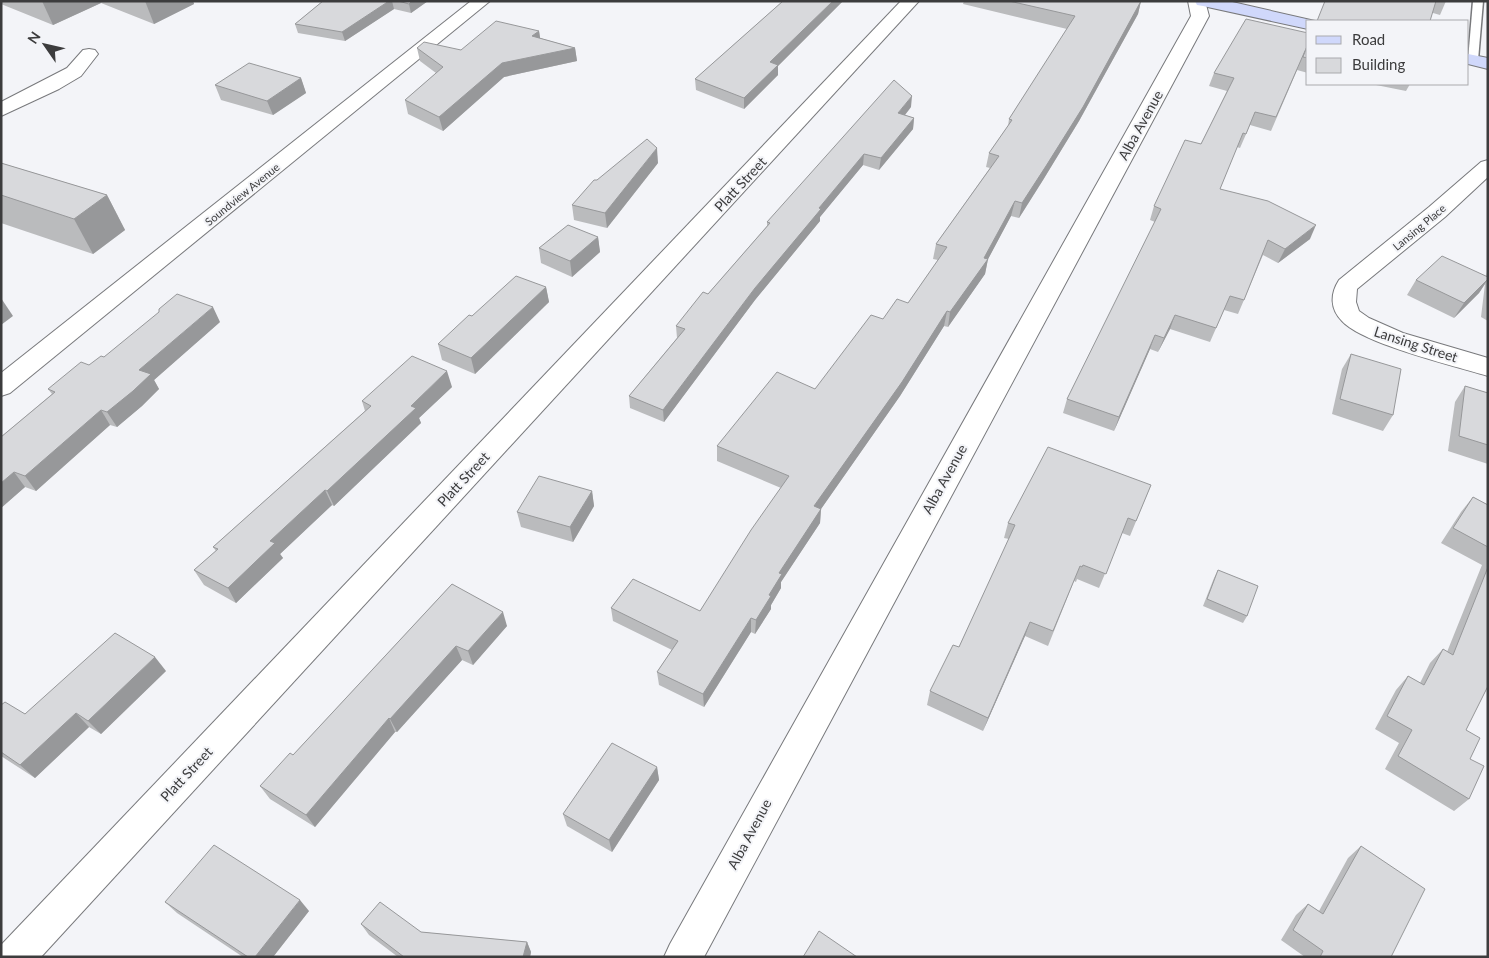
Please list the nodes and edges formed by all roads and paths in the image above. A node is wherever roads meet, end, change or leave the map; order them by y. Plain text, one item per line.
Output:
1 (482, 1) edge
2 (911, 1) edge
3 (1196, 1) edge
4 (1202, 1) edge
5 (1478, 1) edge
6 (1306, 24) edge
7 (89, 54) dead end
8 (1476, 61) edge
9 (1, 110) edge
10 (1488, 166) edge
11 (1347, 285) joint
12 (1488, 367) edge
13 (1, 386) edge
14 (15, 957) edge
15 (683, 957) edge

1 - 13 street, Soundview Avenue
2 - 14 street, Platt Street
3 - 15 street, Alba Avenue
4 - 6 main road
5 - 8 lane
7 - 9 street
10 - 11 street, Lansing Place
11 - 12 street, Lansing Street

